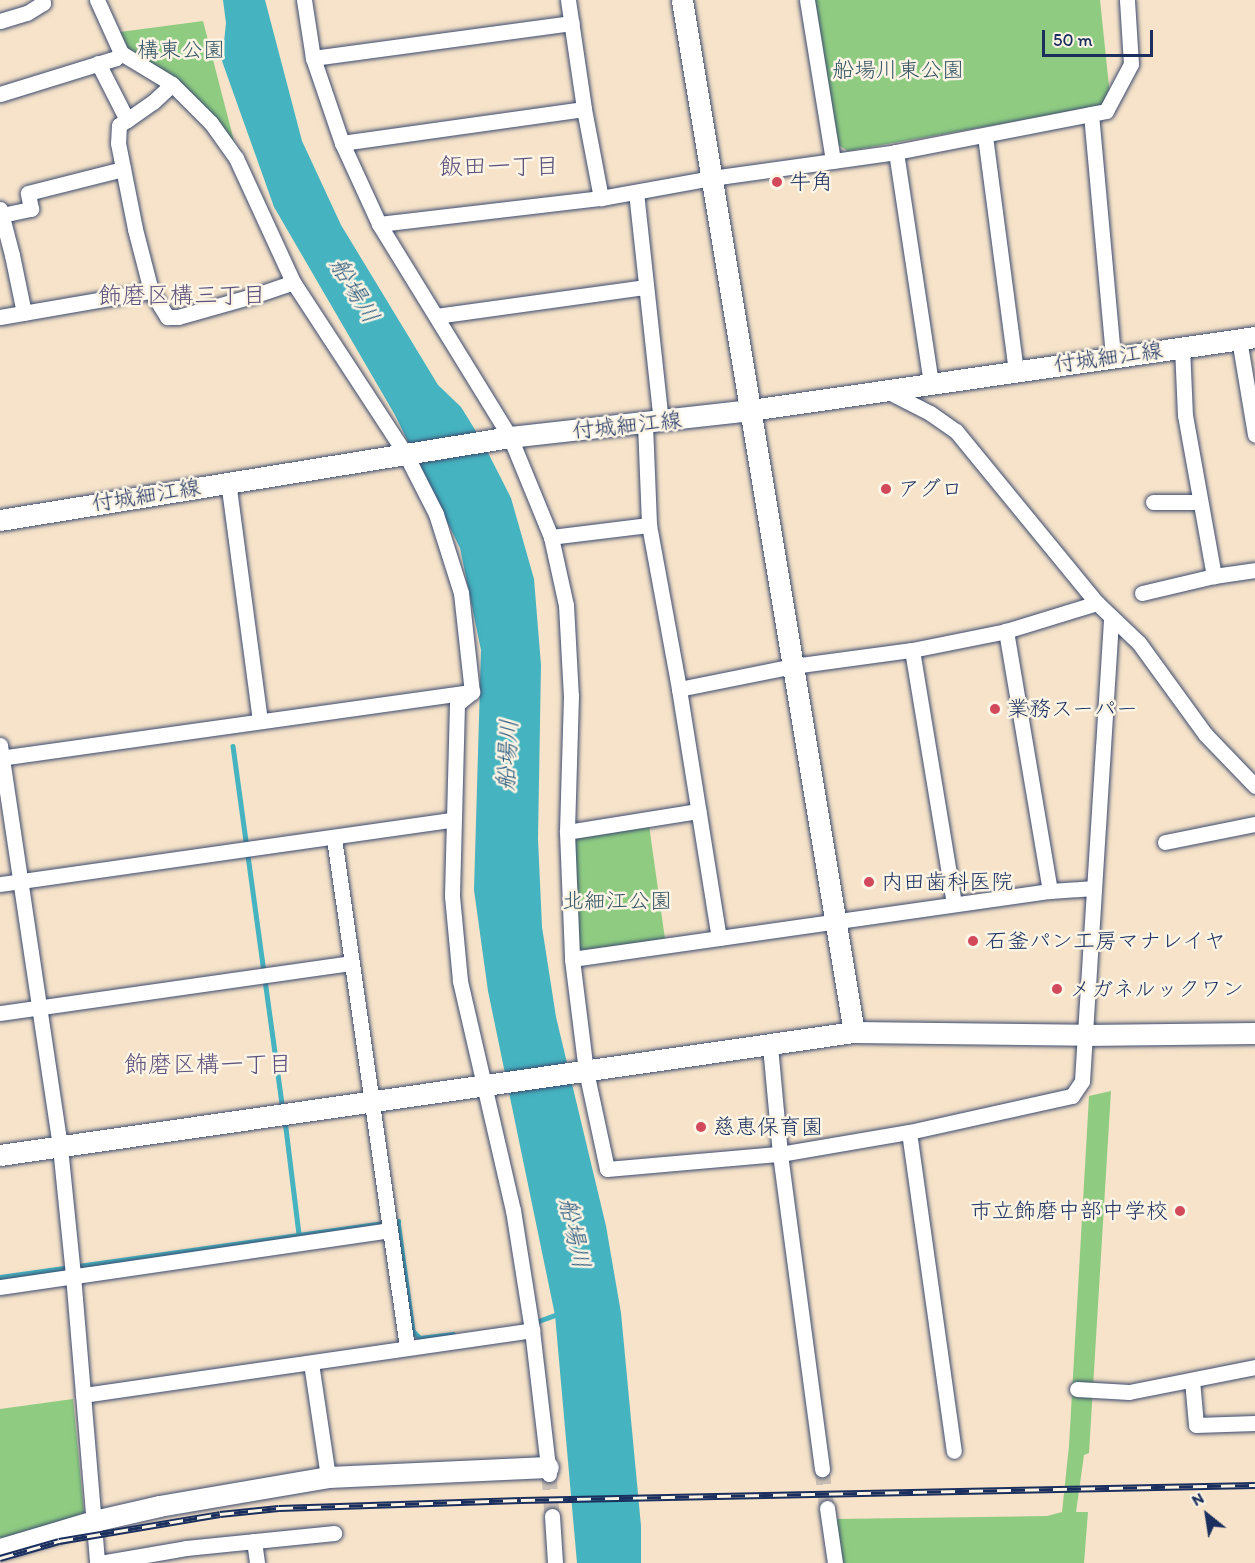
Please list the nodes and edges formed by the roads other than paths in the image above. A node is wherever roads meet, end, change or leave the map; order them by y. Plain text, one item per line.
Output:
1 (42, 0) edge
2 (97, 0) edge
3 (304, 0) edge
4 (568, 0) edge
5 (682, 0) edge
6 (807, 0) edge
7 (1127, 0) edge
8 (0, 21) edge
9 (572, 24) junction
10 (121, 53) junction
11 (313, 58) junction
12 (98, 63) junction
13 (172, 84) junction
14 (0, 94) edge
15 (584, 108) junction
16 (1091, 114) junction
17 (127, 120) junction
18 (985, 136) junction
19 (342, 143) junction
20 (896, 152) junction
21 (833, 161) junction
22 (123, 169) junction
23 (712, 178) junction
24 (636, 192) junction
25 (601, 198) junction
26 (1, 212) edge
27 (379, 224) junction
28 (292, 282) junction
29 (646, 287) junction
30 (151, 291) junction
31 (24, 313) junction
32 (436, 316) junction
33 (0, 317) edge
34 (1247, 338) edge
35 (1182, 347) junction
36 (1113, 356) junction
37 (1016, 370) junction
38 (1250, 379) edge
39 (931, 383) junction
40 (887, 391) junction
41 (751, 410) junction
42 (653, 423) junction
43 (1255, 435) edge
44 (502, 439) junction
45 (408, 454) junction
46 (228, 482) junction
47 (1153, 502) dead end
48 (1199, 502) junction
49 (0, 520) edge
50 (649, 525) junction
51 (551, 537) junction
52 (1255, 570) edge
53 (1214, 576) junction
54 (1142, 593) dead end
55 (1097, 603) junction
56 (1111, 618) junction
57 (1006, 631) junction
58 (912, 650) junction
59 (793, 666) junction
60 (679, 689) junction
61 (472, 692) junction
62 (260, 720) junction
63 (1, 753) edge
64 (1255, 786) edge
65 (698, 811) junction
66 (452, 820) junction
67 (1255, 824) edge
68 (567, 832) junction
69 (334, 838) junction
70 (1165, 842) dead end
71 (22, 881) junction
72 (0, 884) edge
73 (1094, 888) junction
74 (1050, 891) junction
75 (954, 904) junction
76 (835, 920) junction
77 (719, 938) junction
78 (572, 959) junction
79 (351, 963) junction
80 (39, 1008) junction
81 (0, 1013) edge
82 (854, 1032) junction
83 (1255, 1033) edge
84 (1085, 1035) junction
85 (770, 1046) junction
86 (586, 1071) junction
87 (483, 1086) junction
88 (373, 1102) junction
89 (909, 1132) junction
90 (60, 1147) junction
91 (780, 1154) junction
92 (0, 1155) edge
93 (390, 1230) junction
94 (74, 1275) junction
95 (0, 1287) edge
96 (532, 1330) junction
97 (407, 1348) junction
98 (311, 1364) junction
99 (1255, 1367) edge
100 (1192, 1380) junction
101 (1077, 1389) dead end
102 (83, 1395) junction
103 (1255, 1423) edge
104 (954, 1451) dead end
105 (822, 1469) tunnel mouth
106 (548, 1471) joint
107 (328, 1477) junction
108 (827, 1508) tunnel mouth
109 (552, 1516) tunnel mouth
110 (94, 1521) junction
111 (334, 1533) dead end
112 (254, 1541) junction
113 (0, 1549) edge
114 (154, 1558) edge
115 (99, 1563) edge
116 (257, 1563) edge
117 (555, 1563) edge
118 (835, 1563) edge

1 - 8 street
2 - 10 street
3 - 11 street
4 - 9 street
5 - 23 street
6 - 21 street
7 - 16 street
9 - 11 street
9 - 15 street
10 - 12 street
10 - 13 street
11 - 19 street
12 - 14 street
12 - 17 street
13 - 17 street
13 - 28 street
15 - 19 street
15 - 25 street
16 - 18 street
16 - 36 street
17 - 22 street
18 - 20 street
18 - 37 street
19 - 27 street
20 - 21 street
20 - 39 street
21 - 23 street
22 - 26 street
22 - 30 street
23 - 24 street
23 - 41 street
24 - 25 street
24 - 29 street
25 - 27 street
26 - 31 street
27 - 32 street
28 - 30 street
28 - 45 street
29 - 32 street
29 - 42 street
30 - 31 street
31 - 33 street
32 - 44 street
34 - 35 street, 付城細江線
34 - 38 street
35 - 36 street, 付城細江線
35 - 48 street
36 - 37 street, 付城細江線
37 - 39 street, 付城細江線
38 - 43 street
39 - 40 street, 付城細江線
40 - 41 street, 付城細江線
40 - 55 street
41 - 42 street, 付城細江線
41 - 59 street
42 - 44 street, 付城細江線
42 - 50 street
44 - 45 street, 付城細江線
44 - 51 street
45 - 46 street, 付城細江線
45 - 61 street
46 - 49 street, 付城細江線
46 - 62 street
47 - 48 street
48 - 53 street
50 - 51 street
50 - 60 street
51 - 68 street
52 - 53 street
53 - 54 street
55 - 56 street
55 - 57 street
56 - 64 street
56 - 73 street
57 - 58 street
57 - 74 street
58 - 59 street
58 - 75 street
59 - 60 street
59 - 76 street
60 - 65 street
61 - 62 street
61 - 66 street
62 - 63 street
63 - 71 street
65 - 68 street
65 - 77 street
66 - 69 street
66 - 87 street
67 - 70 street
68 - 78 street
69 - 71 street
69 - 79 street
71 - 72 street
71 - 80 street
73 - 74 street
73 - 84 street
74 - 75 street
75 - 76 street
76 - 77 street
76 - 82 street
77 - 78 street
78 - 86 street
79 - 80 street
79 - 88 street
80 - 81 street
80 - 90 street
82 - 84 street
82 - 85 street
83 - 84 street
84 - 89 street
85 - 86 street
85 - 91 street
86 - 87 street
86 - 91 street
87 - 88 street
87 - 96 street
88 - 90 street
88 - 93 street
89 - 91 street
89 - 104 street
90 - 92 street
90 - 94 street
91 - 105 street
93 - 94 street
93 - 97 street
94 - 95 street
94 - 102 street
96 - 97 street
96 - 106 street
97 - 98 street
98 - 102 street
98 - 107 street
99 - 100 street
100 - 101 street
100 - 103 street
102 - 110 street
106 - 107 street
107 - 110 street
108 - 118 street
109 - 117 street
110 - 113 street
110 - 115 street
111 - 112 street
112 - 114 street
112 - 116 street
114 - 115 street

